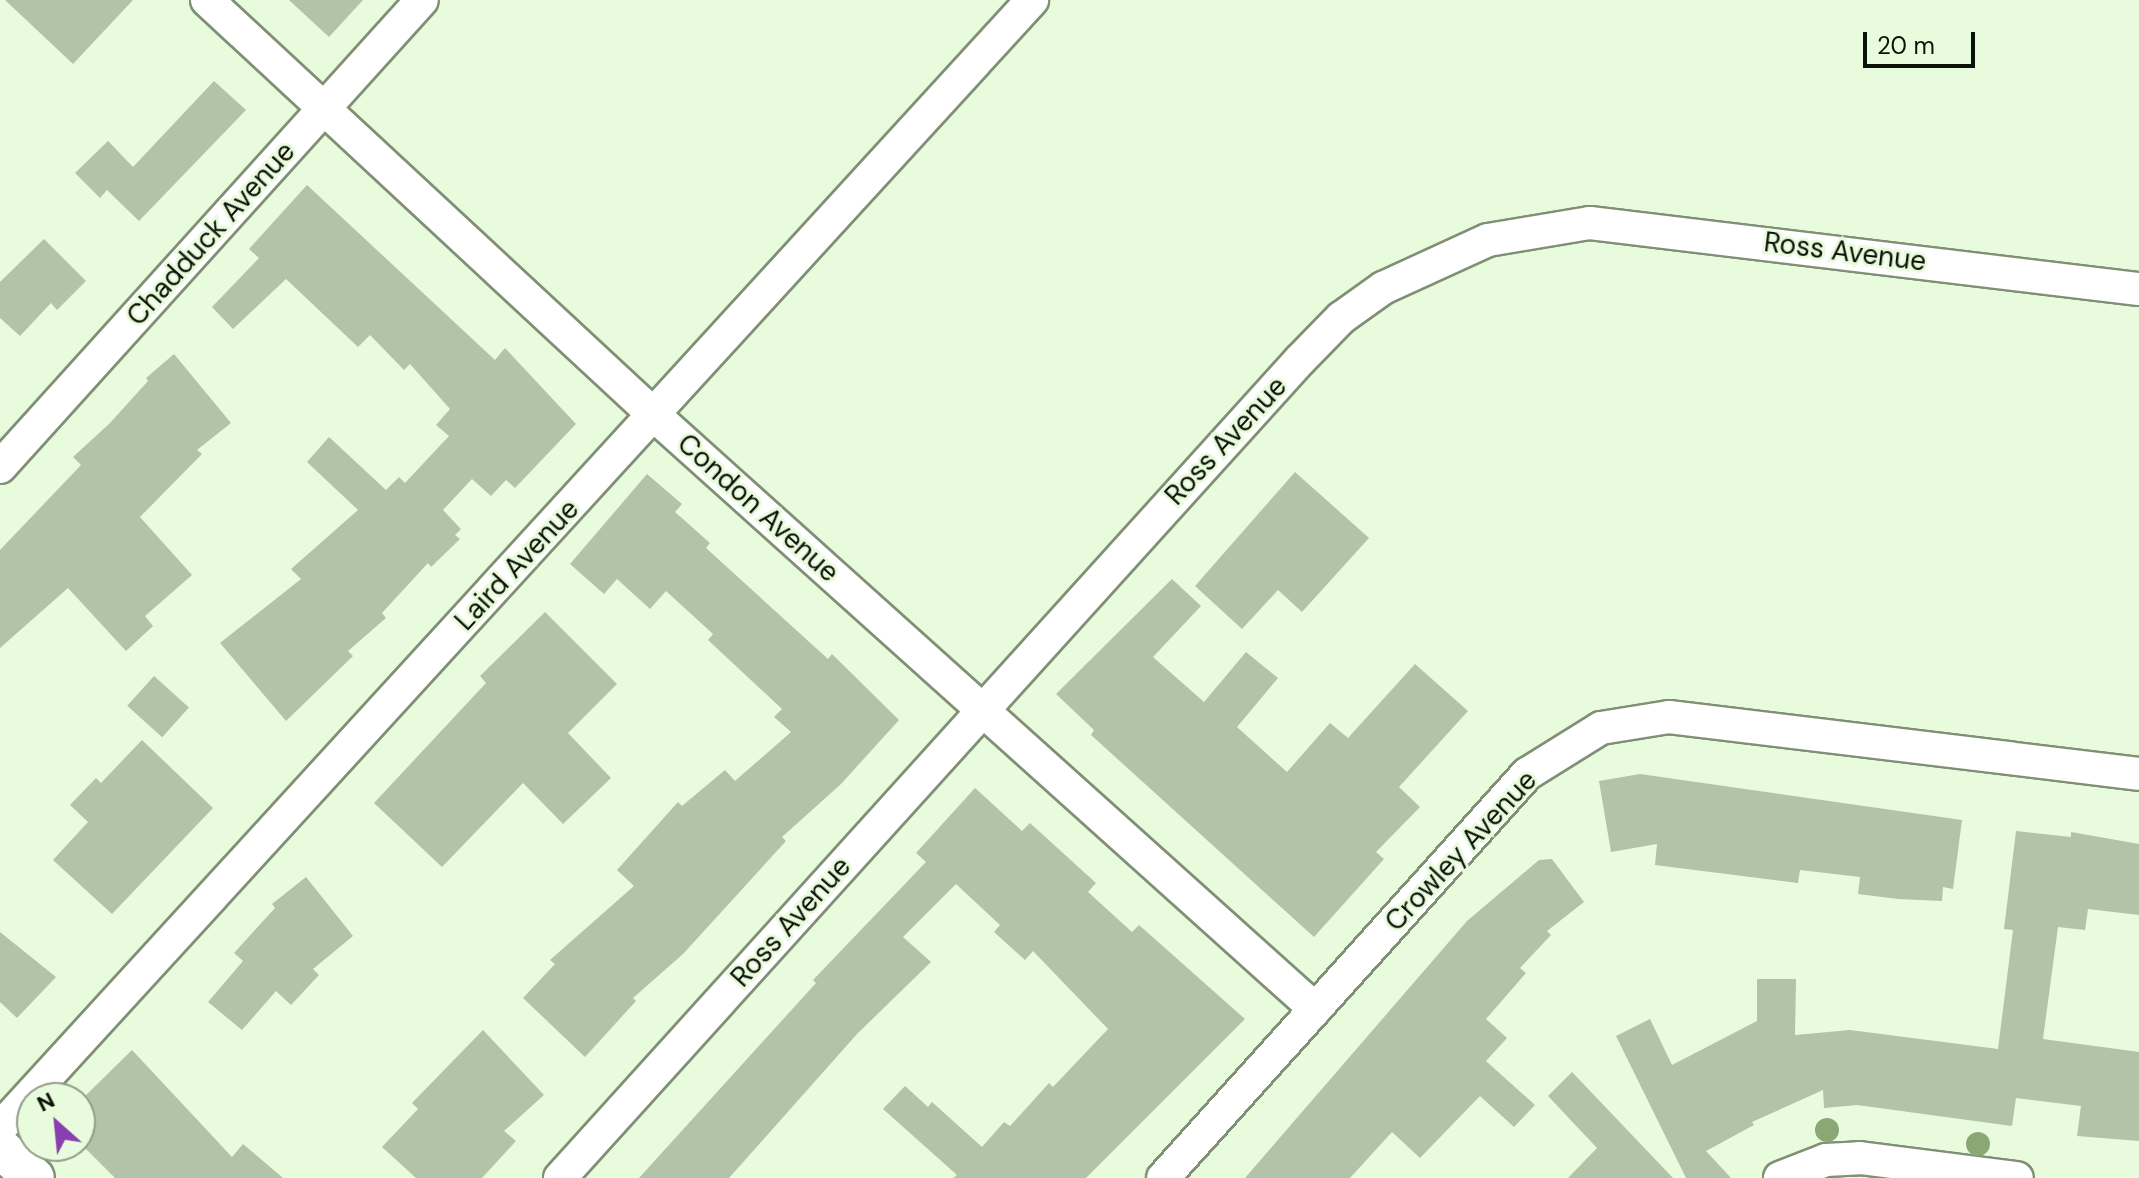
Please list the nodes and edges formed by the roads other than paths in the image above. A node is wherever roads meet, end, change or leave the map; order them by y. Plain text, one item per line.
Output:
1 (207, 0) edge
2 (422, 0) edge
3 (1032, 0) edge
4 (325, 108) junction
5 (2139, 289) edge
6 (654, 415) junction
7 (0, 467) edge
8 (982, 710) junction
9 (2139, 774) edge
10 (1315, 1009) junction
11 (0, 1128) edge
12 (0, 1148) edge
13 (34, 1178) edge
14 (560, 1178) edge
15 (1163, 1178) edge
16 (1780, 1178) edge
17 (2017, 1178) edge

1 - 4 street, Condon Avenue
2 - 4 street, Chadduck Avenue
3 - 6 street, Laird Avenue
4 - 6 street, Condon Avenue
4 - 7 street, Chadduck Avenue
5 - 8 street, Ross Avenue
6 - 8 street, Condon Avenue
6 - 11 street, Laird Avenue
8 - 10 street, Condon Avenue
8 - 14 street, Ross Avenue
9 - 10 street, Crowley Avenue
10 - 15 street, Crowley Avenue
12 - 13 street
16 - 17 street

